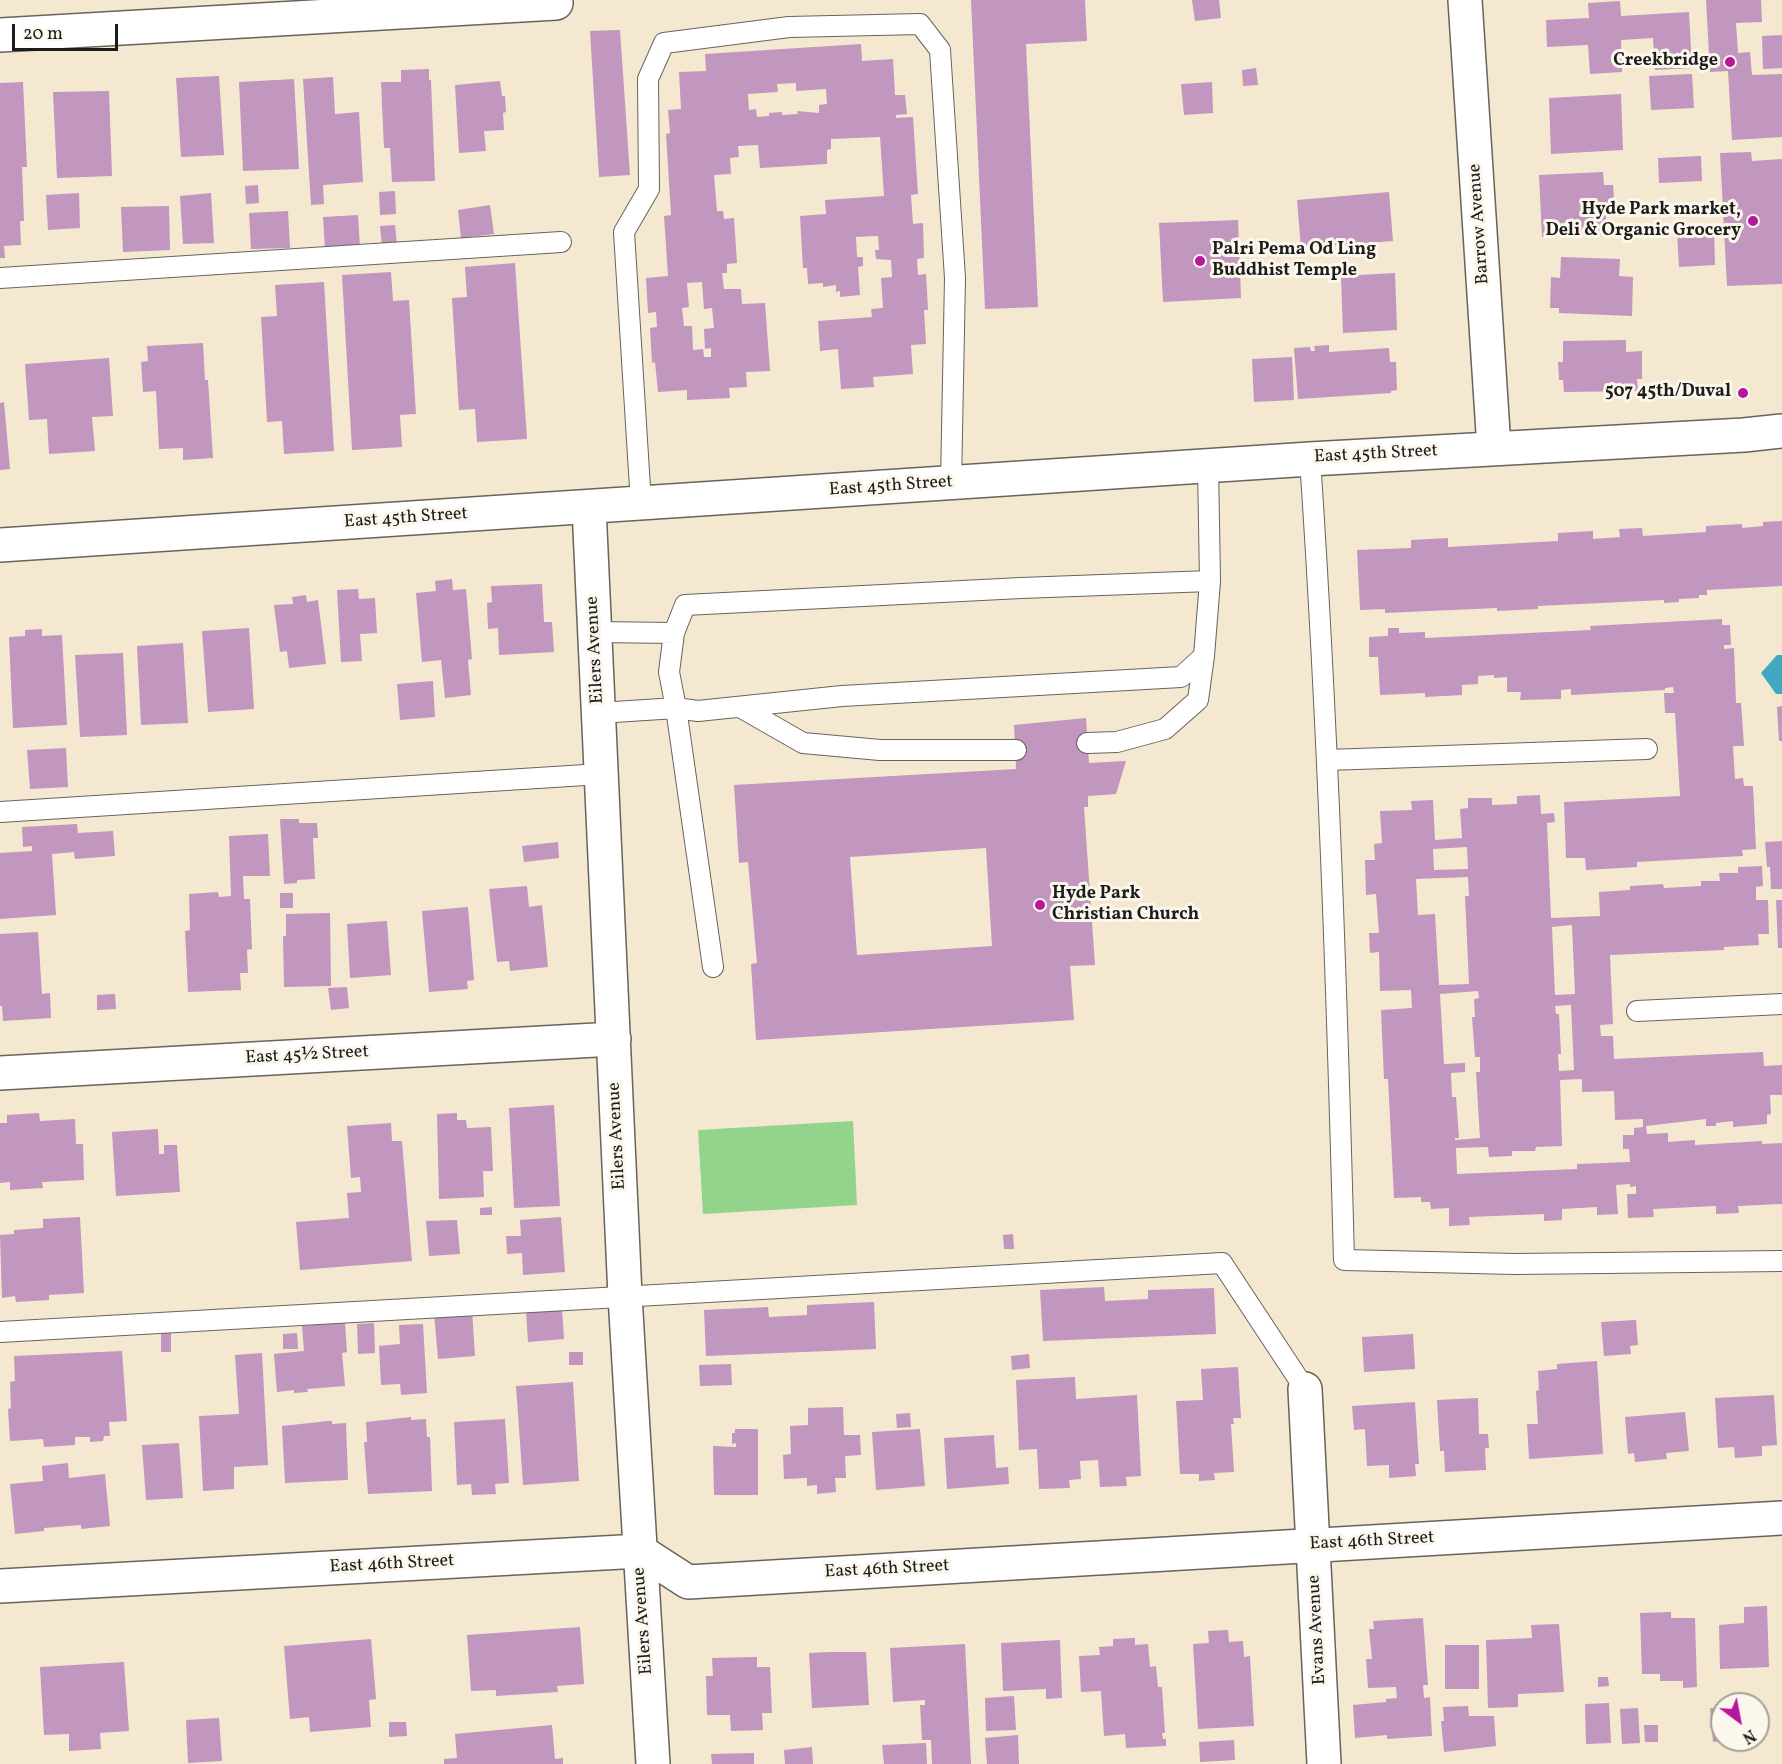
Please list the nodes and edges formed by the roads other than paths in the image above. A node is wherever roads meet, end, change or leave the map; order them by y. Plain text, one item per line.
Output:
1 (1465, 0) edge
2 (556, 1) edge
3 (0, 35) edge
4 (561, 242) dead end
5 (0, 278) edge
6 (1782, 431) edge
7 (1494, 448) junction
8 (1310, 459) junction
9 (1208, 465) junction
10 (951, 483) junction
11 (641, 504) junction
12 (589, 507) junction
13 (0, 545) edge
14 (1210, 581) junction
15 (595, 633) junction
16 (674, 633) junction
17 (1204, 656) junction
18 (740, 707) junction
19 (676, 708) junction
20 (599, 713) junction
21 (1087, 743) dead end
22 (1647, 749) dead end
23 (1016, 750) dead end
24 (1327, 760) junction
25 (601, 774) junction
26 (0, 812) edge
27 (713, 967) dead end
28 (1782, 1004) edge
29 (1637, 1011) dead end
30 (614, 1039) junction
31 (0, 1074) edge
32 (1782, 1261) edge
33 (625, 1296) junction
34 (0, 1332) edge
35 (1305, 1389) joint
36 (1782, 1518) edge
37 (1314, 1545) junction
38 (640, 1551) junction
39 (0, 1586) edge
40 (653, 1764) edge
41 (1324, 1764) edge

1 - 7 street, Barrow Avenue
2 - 3 street
4 - 5 lane
6 - 7 street, East 45th Street
7 - 8 street, East 45th Street
8 - 9 street, East 45th Street
8 - 24 lane
9 - 10 street, East 45th Street
9 - 14 lane
10 - 11 street, East 45th Street
10 - 11 lane
11 - 12 street, East 45th Street
12 - 13 street, East 45th Street
12 - 15 street, Eilers Avenue
14 - 16 lane
14 - 17 lane
15 - 16 lane
15 - 20 street, Eilers Avenue
16 - 19 lane
17 - 18 lane
17 - 21 lane
18 - 19 lane
18 - 23 lane
19 - 20 lane
19 - 27 lane
20 - 25 street, Eilers Avenue
22 - 24 lane
24 - 32 lane
25 - 26 lane
25 - 30 street, Eilers Avenue
28 - 29 lane
30 - 31 street, East 45½ Street
30 - 33 street, Eilers Avenue
33 - 34 lane
33 - 35 lane
33 - 38 street, Eilers Avenue
35 - 37 street, Evans Avenue
36 - 37 street, East 46th Street
37 - 38 street, East 46th Street
37 - 41 street, Evans Avenue
38 - 39 street, East 46th Street
38 - 40 street, Eilers Avenue

